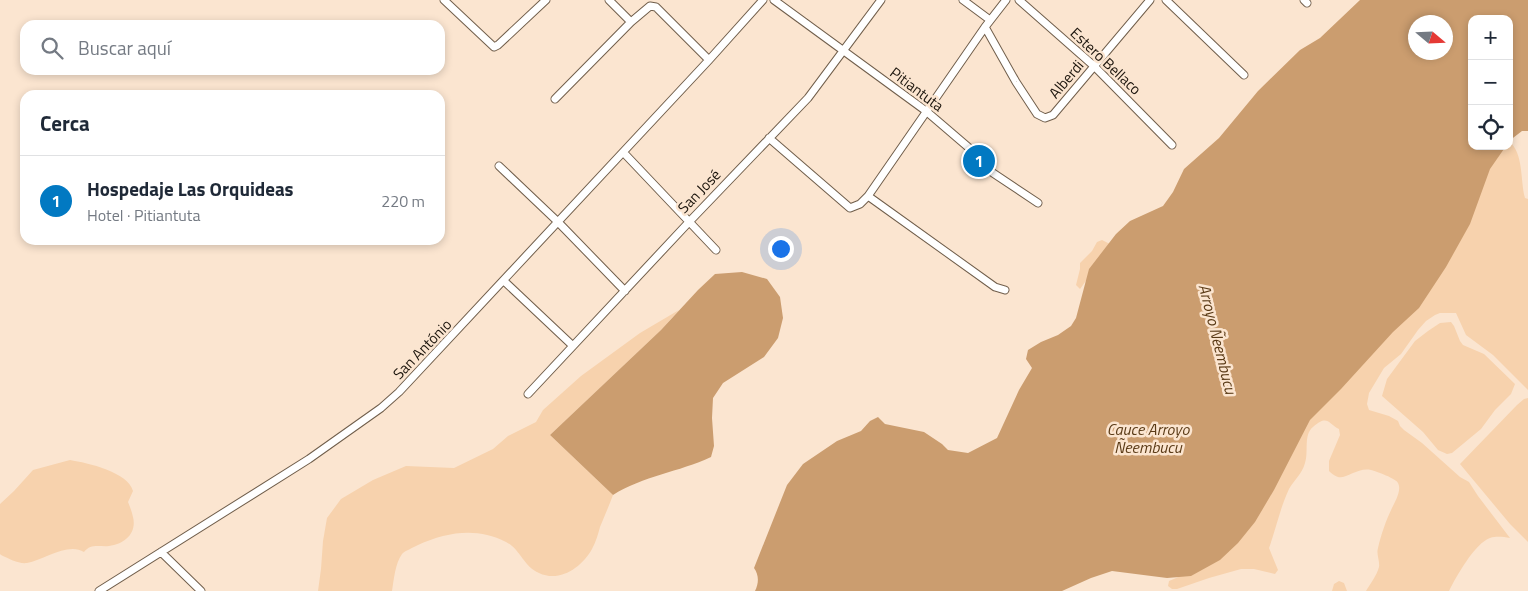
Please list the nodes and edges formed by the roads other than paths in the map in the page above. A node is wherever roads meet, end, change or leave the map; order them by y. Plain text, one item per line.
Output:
1 (444, 0) edge
2 (546, 0) edge
3 (609, 0) edge
4 (763, 0) edge
5 (774, 0) edge
6 (881, 0) edge
7 (963, 0) edge
8 (1006, 0) edge
9 (1019, 0) edge
10 (1150, 0) edge
11 (1166, 0) edge
12 (990, 20) junction
13 (631, 22) junction
14 (985, 27) junction
15 (843, 51) junction
16 (709, 60) junction
17 (1094, 66) junction
18 (1244, 75) dead end
19 (555, 99) dead end
20 (926, 111) junction
21 (769, 138) junction
22 (1172, 146) dead end
23 (623, 152) junction
24 (499, 166) dead end
25 (868, 196) junction
26 (1038, 203) dead end
27 (558, 222) junction
28 (689, 222) junction
29 (716, 250) dead end
30 (504, 281) junction
31 (625, 290) junction
32 (1005, 290) dead end
33 (573, 346) junction
34 (528, 394) dead end
35 (161, 552) junction
36 (100, 591) edge
37 (201, 591) edge

1 - 2 street
3 - 13 street
4 - 16 street, San António
5 - 15 street, Pitiantuta
6 - 15 street, San José
7 - 12 street
8 - 12 street
9 - 17 street, Estero Bellaco
10 - 17 street, Alberdi
11 - 18 street
12 - 14 street
13 - 16 street
13 - 19 street
14 - 17 street, Alberdi
14 - 20 street
15 - 20 street, Pitiantuta
15 - 21 street, San José
16 - 23 street, San António
17 - 22 street, Estero Bellaco
20 - 25 street
20 - 26 street, Pitiantuta
21 - 25 street
21 - 28 street, San José
23 - 27 street, San António
23 - 28 street
24 - 27 street
25 - 32 street
27 - 30 street, San António
27 - 31 street
28 - 29 street
28 - 31 street, San José
30 - 33 street
30 - 35 street, San António
31 - 33 street, San José
33 - 34 street, San José
35 - 36 street, San António
35 - 37 street

